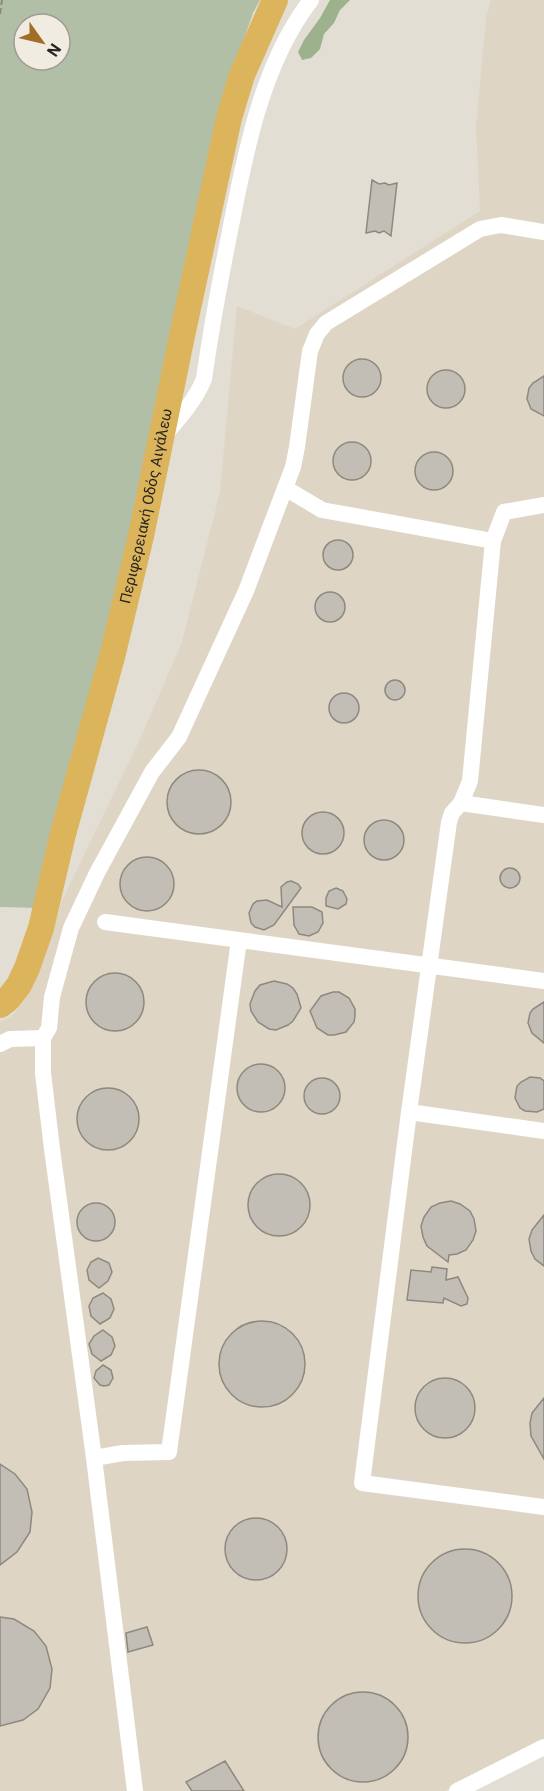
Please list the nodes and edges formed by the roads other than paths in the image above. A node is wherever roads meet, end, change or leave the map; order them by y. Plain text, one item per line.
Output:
1 (275, 0) edge
2 (311, 0) edge
3 (544, 232) edge
4 (161, 440) junction
5 (285, 488) junction
6 (544, 505) edge
7 (493, 541) junction
8 (460, 803) junction
9 (544, 815) edge
10 (105, 922) dead end
11 (239, 940) junction
12 (429, 965) junction
13 (544, 981) edge
14 (0, 1005) edge
15 (43, 1038) junction
16 (0, 1044) edge
17 (409, 1112) junction
18 (544, 1131) edge
19 (94, 1458) junction
20 (544, 1507) edge
21 (544, 1747) edge
22 (135, 1791) edge
23 (457, 1791) edge

1 - 4 highway, Περιφερειακή Οδός Αιγάλεω
2 - 4 street
3 - 5 street
4 - 14 highway, Περιφερειακή Οδός Αιγάλεω
5 - 7 street
5 - 15 street
6 - 7 street
7 - 8 street
8 - 9 street
8 - 12 street
10 - 11 street
11 - 12 street
11 - 19 street
12 - 13 street
12 - 17 street
15 - 16 street
15 - 19 street
17 - 18 street
17 - 20 street
19 - 22 street
21 - 23 street

